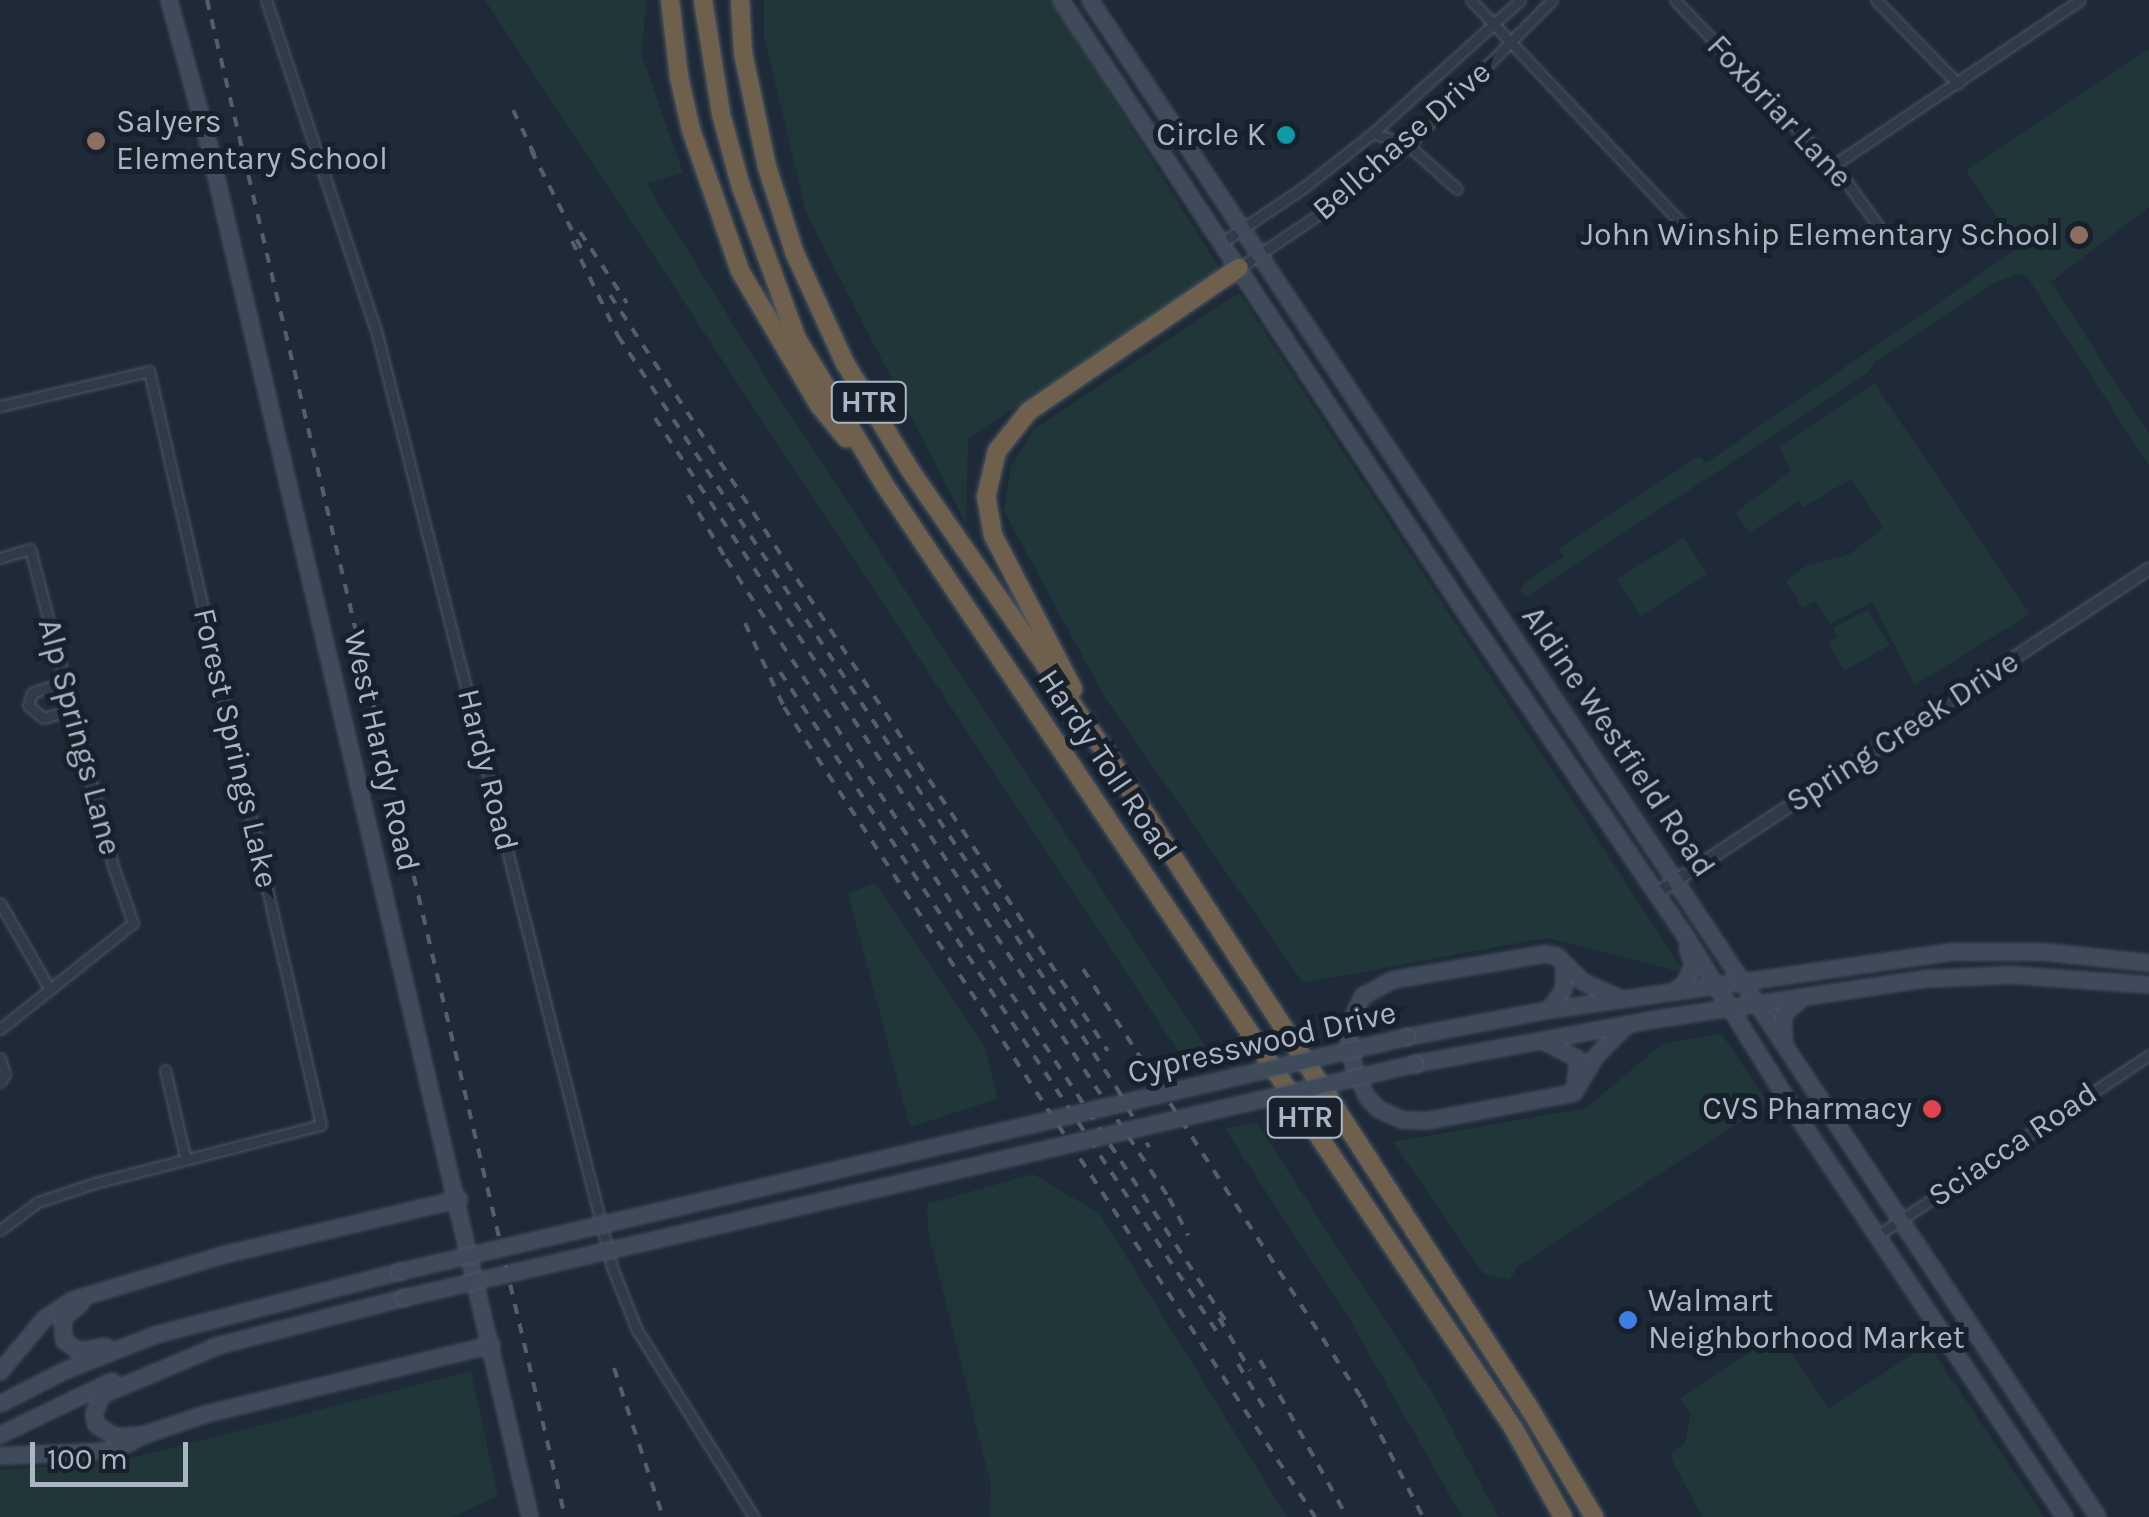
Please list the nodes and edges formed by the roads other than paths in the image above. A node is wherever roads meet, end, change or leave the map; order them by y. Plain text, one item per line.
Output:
1 (169, 0) edge
2 (266, 0) edge
3 (670, 0) edge
4 (704, 0) edge
5 (740, 0) edge
6 (1061, 0) edge
7 (1472, 0) edge
8 (1520, 0) edge
9 (1552, 0) edge
10 (1675, 0) edge
11 (1876, 0) edge
12 (2080, 0) edge
13 (1091, 2) edge
14 (1073, 18) junction
15 (1492, 22) junction
16 (1512, 43) junction
17 (1958, 84) junction
18 (1372, 133) junction
19 (1408, 145) junction
20 (1832, 166) junction
21 (1457, 188) dead end
22 (1242, 228) junction
23 (1879, 228) dead end
24 (1222, 242) junction
25 (1699, 242) dead end
26 (1260, 254) junction
27 (1239, 268) junction
28 (0, 406) edge
29 (1388, 443) junction
30 (1364, 458) junction
31 (884, 484) junction
32 (0, 558) edge
33 (2149, 568) edge
34 (1483, 589) junction
35 (1459, 604) junction
36 (64, 682) junction
37 (73, 710) junction
38 (1580, 737) junction
39 (1557, 750) junction
40 (1108, 756) junction
41 (1678, 880) junction
42 (1656, 893) junction
43 (0, 902) edge
44 (1684, 934) junction
45 (1993, 951) junction
46 (2149, 963) edge
47 (1564, 964) junction
48 (1993, 976) junction
49 (1742, 983) junction
50 (2148, 985) edge
51 (48, 986) junction
52 (1717, 986) junction
53 (1671, 993) junction
54 (1804, 997) junction
55 (1622, 1000) junction
56 (1756, 1004) junction
57 (1730, 1008) junction
58 (1549, 1010) junction
59 (1628, 1024) junction
60 (0, 1029) edge
61 (1542, 1040) junction
62 (2149, 1055) edge
63 (0, 1058) edge
64 (1790, 1059) junction
65 (165, 1070) dead end
66 (0, 1082) edge
67 (1574, 1094) junction
68 (186, 1160) junction
69 (459, 1199) junction
70 (1901, 1220) junction
71 (0, 1230) edge
72 (1878, 1236) junction
73 (108, 1288) junction
74 (156, 1335) junction
75 (492, 1345) junction
76 (218, 1346) junction
77 (0, 1372) edge
78 (2018, 1396) junction
79 (0, 1404) edge
80 (1994, 1412) junction
81 (0, 1435) edge
82 (144, 1435) junction
83 (0, 1456) edge
84 (530, 1517) edge
85 (754, 1517) edge
86 (1563, 1517) edge
87 (1594, 1517) edge
88 (2065, 1517) edge
89 (2098, 1517) edge

1 - 69 main road, West Hardy Road
2 - 85 street, Hardy Road
3 - 31 highway
4 - 31 highway, Hardy Toll Road / HTR
5 - 40 highway, Hardy Toll Road / HTR
6 - 14 main road, Aldine Westfield Road
7 - 15 street
8 - 15 street, Bellchase Drive
9 - 16 street, Bellchase Drive
10 - 20 street, Foxbriar Lane
11 - 17 street
12 - 17 street
13 - 14 main road
13 - 22 main road, Aldine Westfield Road
14 - 24 main road, Aldine Westfield Road
15 - 16 street
15 - 18 street, Bellchase Drive
16 - 19 street, Bellchase Drive
16 - 25 street
17 - 20 street
18 - 19 street
18 - 22 street, Bellchase Drive
19 - 21 street
19 - 26 street, Bellchase Drive
20 - 23 street, Foxbriar Lane
22 - 24 street, Bellchase Drive
22 - 26 main road, Aldine Westfield Road
24 - 27 main road, Aldine Westfield Road
26 - 27 street, Bellchase Drive
26 - 29 main road, Aldine Westfield Road
27 - 30 main road, Aldine Westfield Road
27 - 40 highway
28 - 68 street, Forest Springs Lake
29 - 30 main road
29 - 34 main road, Aldine Westfield Road
30 - 35 main road, Aldine Westfield Road
31 - 86 highway, Hardy Toll Road / HTR
32 - 36 street, Alp Springs Lane
33 - 41 street, Spring Creek Drive
34 - 35 main road
34 - 38 main road, Aldine Westfield Road
35 - 39 main road, Aldine Westfield Road
36 - 37 street, Alp Springs Lane
36 - 37 street
37 - 51 street, Alp Springs Lane
38 - 39 main road
38 - 41 main road, Aldine Westfield Road
39 - 42 main road, Aldine Westfield Road
40 - 87 highway, Hardy Toll Road / HTR
41 - 42 street, Spring Creek Drive
41 - 49 main road, Aldine Westfield Road
42 - 44 main road, Aldine Westfield Road
43 - 51 street
44 - 52 main road, Aldine Westfield Road
44 - 53 main road
45 - 46 main road, Cypresswood Drive
45 - 48 main road
45 - 49 main road, Cypresswood Drive
47 - 55 main road
47 - 58 main road
47 - 67 main road
48 - 50 main road, Cypresswood Drive
48 - 54 main road, Cypresswood Drive
49 - 52 main road, Cypresswood Drive
49 - 56 main road, Aldine Westfield Road
51 - 60 street
52 - 53 main road, Cypresswood Drive
52 - 57 main road, Aldine Westfield Road
53 - 55 main road, Cypresswood Drive
54 - 56 main road, Cypresswood Drive
54 - 64 main road
55 - 58 main road, Cypresswood Drive
56 - 57 main road, Cypresswood Drive
56 - 64 main road, Aldine Westfield Road
57 - 59 main road, Cypresswood Drive
57 - 72 main road, Aldine Westfield Road
58 - 74 main road, Cypresswood Drive, bridge
59 - 61 main road, Cypresswood Drive
59 - 67 main road
61 - 67 main road
61 - 76 main road, Cypresswood Drive, bridge
62 - 70 street, Sciacca Road
63 - 66 street
64 - 70 main road, Aldine Westfield Road
65 - 68 street
68 - 71 street
69 - 73 main road
69 - 75 main road, West Hardy Road
70 - 72 street, Sciacca Road
70 - 78 main road, Aldine Westfield Road
72 - 80 main road, Aldine Westfield Road
73 - 74 main road
73 - 77 main road
74 - 79 main road
75 - 82 main road
75 - 84 main road, West Hardy Road
76 - 81 main road
76 - 82 main road
78 - 80 main road
78 - 89 main road, Aldine Westfield Road
80 - 88 main road, Aldine Westfield Road
82 - 83 main road

